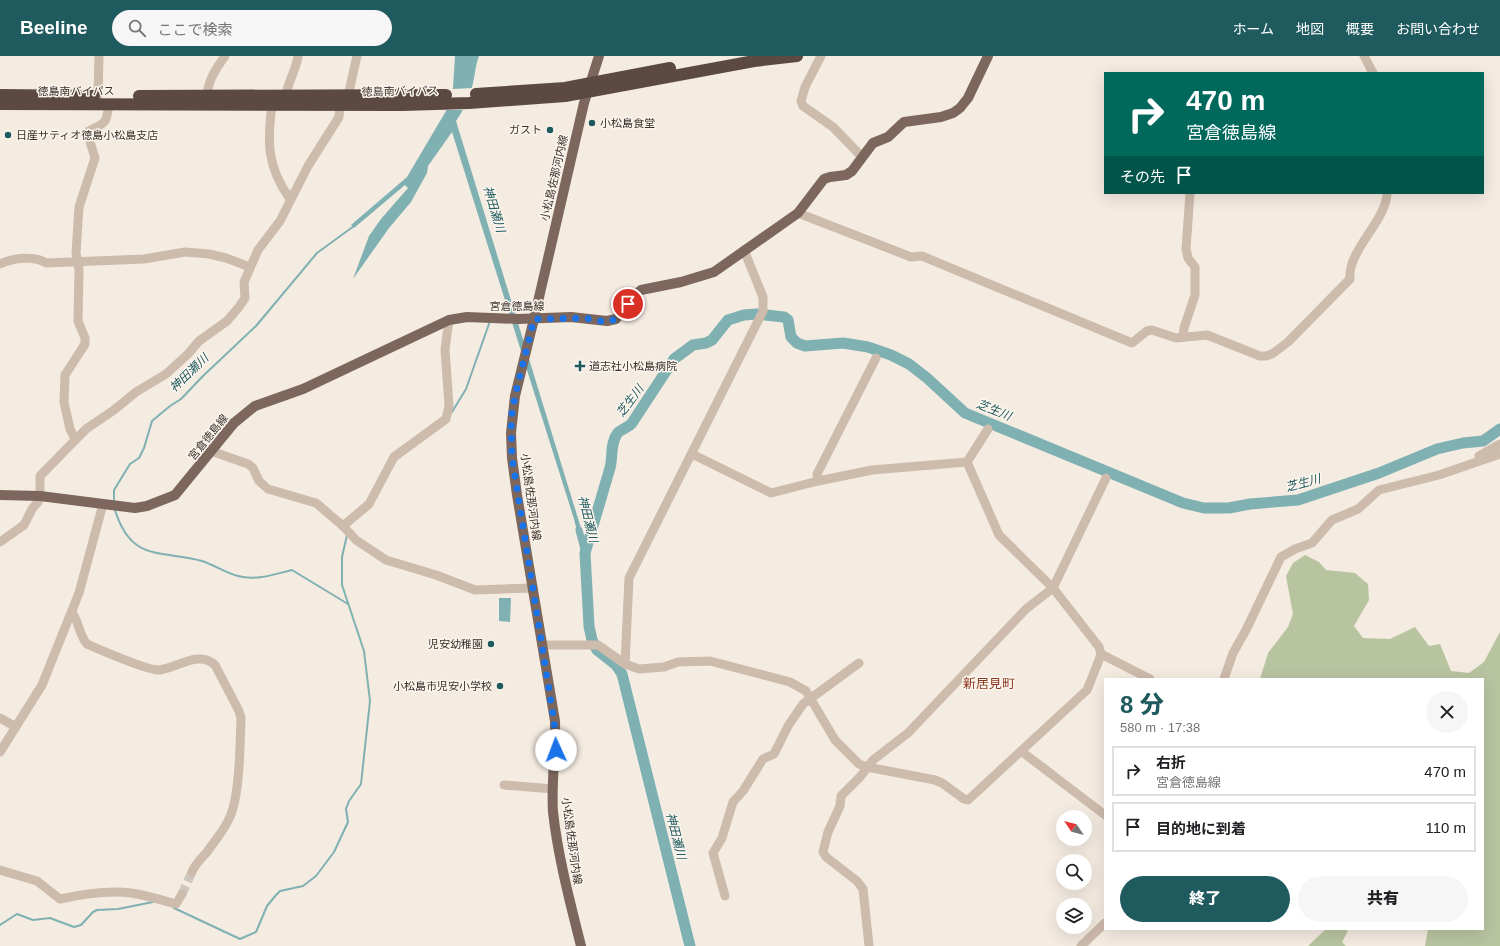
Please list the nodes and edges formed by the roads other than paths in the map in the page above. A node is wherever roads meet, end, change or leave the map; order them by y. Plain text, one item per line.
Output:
1 (99, 56) edge
2 (225, 56) edge
3 (298, 56) edge
4 (357, 56) edge
5 (599, 56) edge
6 (740, 56) edge
7 (797, 56) edge
8 (820, 56) edge
9 (988, 56) edge
10 (1364, 56) edge
11 (1372, 72) edge
12 (589, 87) junction
13 (0, 95) edge
14 (98, 96) junction
15 (206, 100) junction
16 (286, 100) junction
17 (344, 100) junction
18 (0, 104) edge
19 (109, 104) junction
20 (272, 105) junction
21 (862, 157) junction
22 (1190, 194) edge
23 (1387, 194) edge
24 (290, 199) junction
25 (798, 212) junction
26 (744, 250) junction
27 (78, 262) junction
28 (0, 264) edge
29 (250, 267) junction
30 (534, 319) junction
31 (449, 320) junction
32 (1183, 338) junction
33 (876, 358) dead end
34 (988, 429) dead end
35 (75, 439) junction
36 (1500, 444) edge
37 (211, 451) junction
38 (692, 454) junction
39 (1500, 454) edge
40 (967, 462) junction
41 (1474, 462) junction
42 (1106, 478) dead end
43 (818, 480) junction
44 (0, 495) edge
45 (40, 496) junction
46 (103, 504) junction
47 (343, 526) junction
48 (0, 542) edge
49 (533, 588) junction
50 (1053, 588) junction
51 (72, 612) junction
52 (542, 645) junction
53 (1101, 654) junction
54 (859, 663) dead end
55 (625, 664) junction
56 (1148, 678) edge
57 (1224, 678) edge
58 (811, 698) junction
59 (0, 718) edge
60 (16, 727) junction
61 (1021, 751) junction
62 (0, 752) edge
63 (867, 768) junction
64 (504, 785) dead end
65 (553, 790) junction
66 (1104, 814) edge
67 (0, 870) edge
68 (192, 872) tunnel mouth
69 (182, 894) tunnel mouth
70 (725, 896) dead end
71 (1104, 924) edge
72 (581, 946) edge
73 (869, 946) edge
74 (1081, 946) edge

1 - 14 street
2 - 15 street
3 - 16 street
4 - 17 street
5 - 12 main road, 小松島佐那河内線
6 - 12 highway, 徳島南バイパス
7 - 12 highway, 徳島南バイパス
8 - 21 street
9 - 21 main road, 宮倉徳島線
10 - 11 street
12 - 17 highway, 徳島南バイパス
12 - 30 main road, 小松島佐那河内線
13 - 14 highway, 徳島南バイパス
14 - 15 highway, 徳島南バイパス
15 - 16 highway, 徳島南バイパス
15 - 19 highway, 徳島南バイパス
15 - 20 highway, 徳島南バイパス
16 - 17 highway, 徳島南バイパス
16 - 20 highway, 徳島南バイパス
17 - 24 street
18 - 19 highway, 徳島南バイパス
19 - 27 street
20 - 24 street
21 - 25 main road, 宮倉徳島線
22 - 32 street
23 - 32 street
24 - 29 street
25 - 26 main road, 宮倉徳島線
25 - 32 street
26 - 30 main road, 宮倉徳島線
26 - 38 street
27 - 28 street
27 - 29 street
27 - 35 street
29 - 35 street
30 - 31 main road, 宮倉徳島線
30 - 49 main road, 小松島佐那河内線
31 - 37 main road, 宮倉徳島線
31 - 47 street
33 - 43 street
34 - 40 street
35 - 45 street
36 - 41 street
37 - 46 main road, 宮倉徳島線
37 - 47 street
38 - 43 street
38 - 55 street
39 - 41 street
40 - 43 street
40 - 50 street
41 - 57 street
42 - 50 street
44 - 45 main road, 宮倉徳島線
45 - 46 main road, 宮倉徳島線
45 - 48 street
46 - 51 street
47 - 49 street
49 - 52 main road, 小松島佐那河内線
50 - 53 street
50 - 63 street
51 - 60 street
51 - 68 street
52 - 55 street
52 - 65 main road, 小松島佐那河内線
53 - 56 street
53 - 61 street
54 - 58 street
55 - 58 street
58 - 63 street
58 - 70 street
59 - 60 street
60 - 62 street
61 - 63 street
61 - 66 street
63 - 73 street
64 - 65 street
65 - 72 main road, 小松島佐那河内線
67 - 69 street
71 - 74 street

